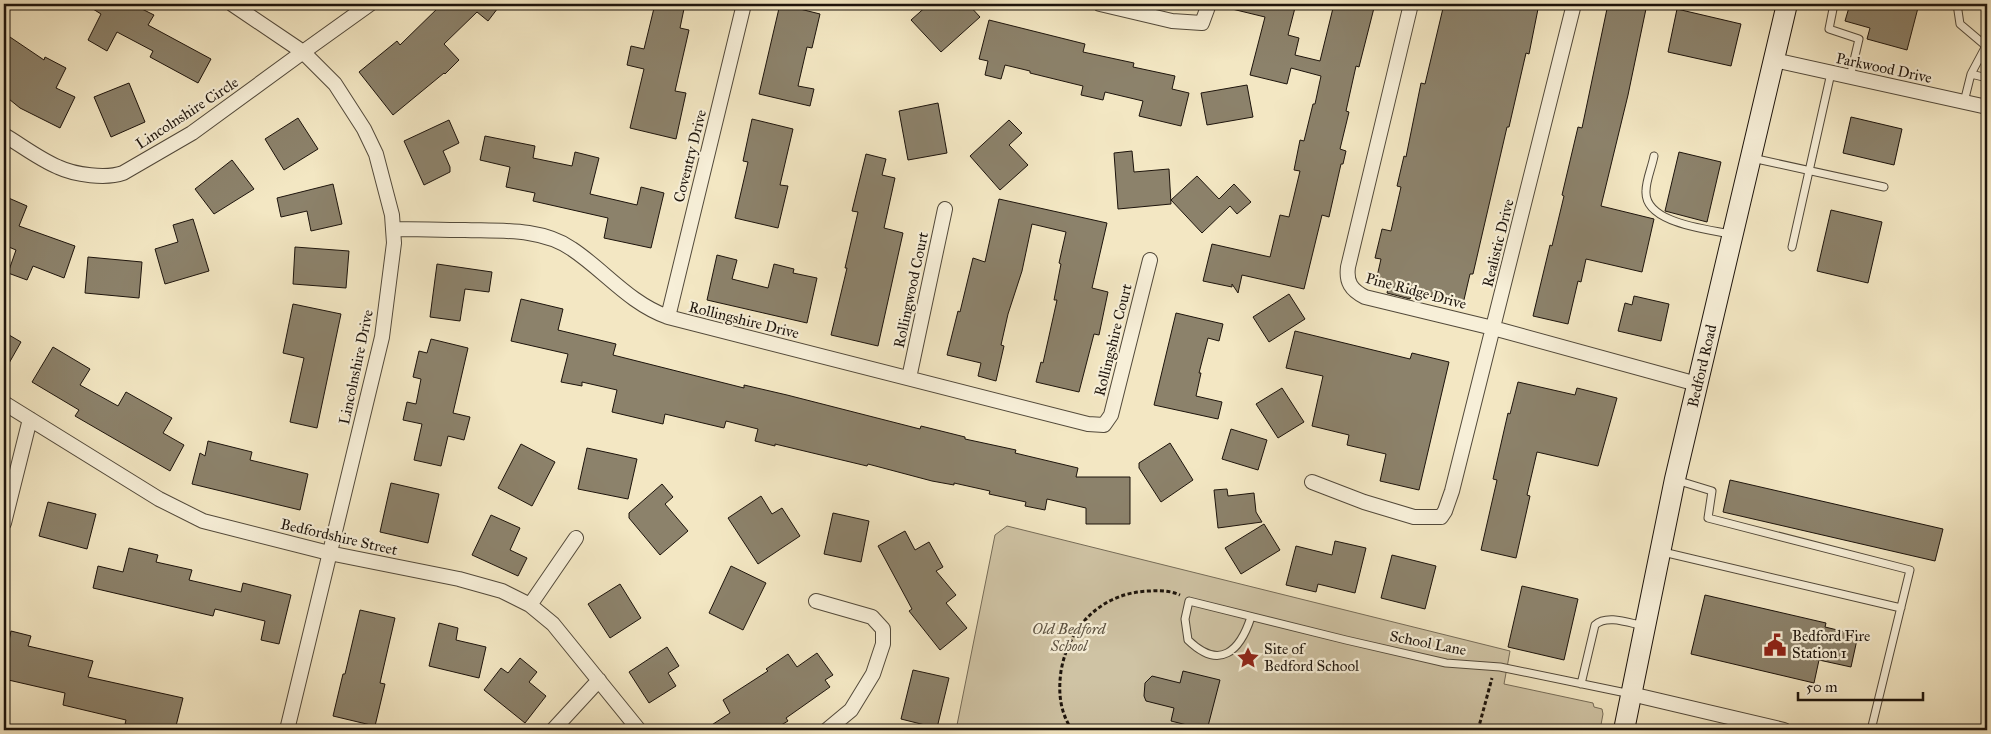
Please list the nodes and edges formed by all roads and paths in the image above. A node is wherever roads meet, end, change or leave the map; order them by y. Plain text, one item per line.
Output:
1 (232, 4) edge
2 (370, 4) edge
3 (744, 4) edge
4 (1100, 4) edge
5 (1209, 4) edge
6 (1411, 4) edge
7 (1574, 4) edge
8 (1787, 4) edge
9 (1834, 4) edge
10 (1957, 4) edge
11 (1986, 45) edge
12 (303, 52) junction
13 (1774, 60) junction
14 (1831, 73) junction
15 (1972, 74) junction
16 (1850, 77) junction
17 (1987, 78) edge
18 (1964, 102) junction
19 (1987, 107) edge
20 (4, 135) edge
21 (1654, 156) dead end
22 (1752, 158) junction
23 (1810, 171) junction
24 (1884, 188) dead end
25 (945, 209) dead end
26 (393, 229) junction
27 (1733, 235) junction
28 (1792, 247) dead end
29 (1150, 260) dead end
30 (668, 317) junction
31 (1493, 328) junction
32 (909, 378) junction
33 (1697, 384) junction
34 (4, 403) edge
35 (30, 419) junction
36 (1104, 424) joint
37 (1675, 480) junction
38 (1312, 482) dead end
39 (4, 523) edge
40 (576, 538) dead end
41 (1660, 551) junction
42 (329, 553) junction
43 (1174, 593) dead end
44 (816, 601) dead end
45 (530, 606) junction
46 (1901, 608) junction
47 (1251, 617) junction
48 (1645, 626) junction
49 (599, 680) junction
50 (1581, 684) junction
51 (1490, 685) dead end
52 (1631, 694) junction
53 (287, 730) edge
54 (553, 730) edge
55 (639, 730) edge
56 (827, 730) edge
57 (1072, 730) edge
58 (1478, 730) edge
59 (1624, 730) edge
60 (1784, 730) edge
61 (1871, 730) edge

1 - 12 street
2 - 12 street
3 - 30 street, Coventry Drive
4 - 5 street
6 - 31 street, Pine Ridge Drive
7 - 31 street, Realistic Drive
8 - 13 main road, Bedford Road
9 - 16 lane
10 - 11 lane
11 - 15 lane
12 - 20 street, Lincolnshire Circle
12 - 26 street, Lincolnshire Drive
13 - 14 street, Parkwood Drive
13 - 22 main road, Bedford Road
14 - 16 street, Parkwood Drive
14 - 23 lane
15 - 17 lane
15 - 18 lane
16 - 18 street, Parkwood Drive
18 - 19 street, Parkwood Drive
21 - 27 lane
22 - 23 lane
22 - 27 main road, Bedford Road
23 - 24 lane
23 - 28 lane
25 - 32 street, Rollingwood Court
26 - 30 street, Rollingshire Drive
26 - 42 street, Lincolnshire Drive
27 - 33 main road, Bedford Road
29 - 36 street, Rollingshire Court
30 - 32 street, Rollingshire Drive
31 - 33 street, Pine Ridge Drive
31 - 38 street, Realistic Drive
32 - 36 street, Rollingshire Drive
33 - 37 main road, Bedford Road
34 - 35 street, Bedfordshire Street
35 - 39 street
35 - 42 street, Bedfordshire Street
37 - 41 main road, Bedford Road
37 - 46 lane
40 - 45 street
41 - 46 lane
41 - 48 main road, Bedford Road
42 - 45 street, Bedfordshire Street
42 - 53 street, Lincolnshire Drive
43 - 57 path
44 - 56 street
45 - 49 street, Bedfordshire Street
46 - 61 lane
47 - 47 lane, School Lane
47 - 50 lane, School Lane
48 - 50 lane
48 - 52 main road, Bedford Road
49 - 54 street
49 - 55 street, Bedfordshire Street
50 - 52 lane, School Lane
51 - 58 path
52 - 59 main road, Bedford Road
52 - 60 street

